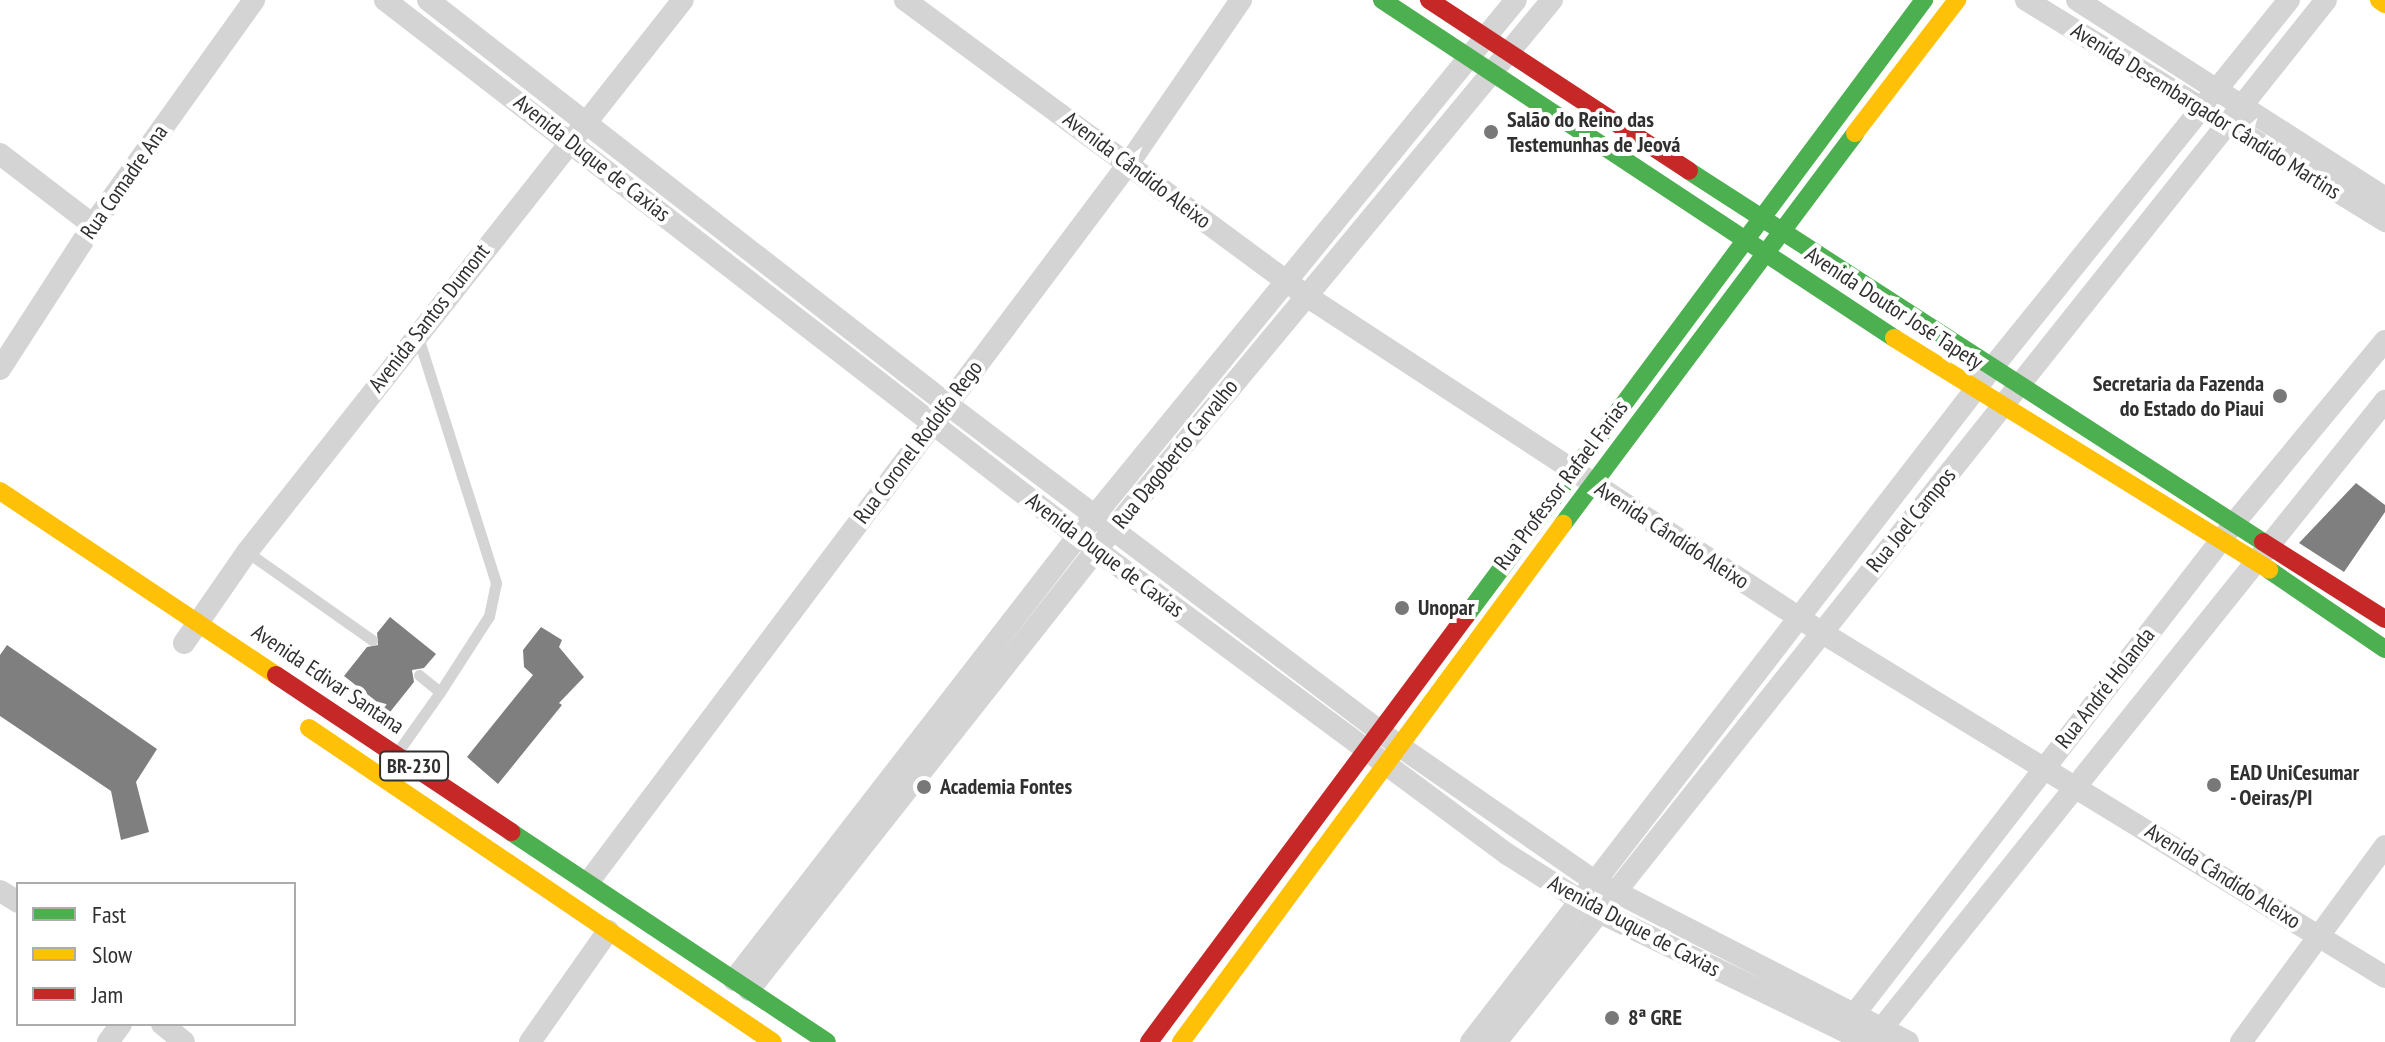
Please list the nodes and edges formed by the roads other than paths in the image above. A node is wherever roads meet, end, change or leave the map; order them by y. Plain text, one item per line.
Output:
1 (254, 0) edge
2 (385, 0) edge
3 (428, 0) edge
4 (683, 0) edge
5 (905, 0) edge
6 (1241, 0) edge
7 (1382, 0) edge
8 (1429, 0) edge
9 (1516, 0) edge
10 (1552, 0) edge
11 (1924, 0) edge
12 (1957, 0) edge
13 (2026, 0) edge
14 (2077, 0) edge
15 (2289, 0) edge
16 (2326, 0) edge
17 (2379, 0) edge
18 (2385, 4) edge
19 (1486, 35) junction
20 (1508, 51) junction
21 (1469, 56) junction
22 (1491, 71) junction
23 (2210, 100) junction
24 (2235, 116) junction
25 (583, 121) junction
26 (569, 139) junction
27 (0, 154) edge
28 (1129, 163) junction
29 (2385, 198) edge
30 (1760, 214) junction
31 (2385, 221) edge
32 (93, 225) junction
33 (1781, 229) junction
34 (1743, 237) junction
35 (1765, 252) junction
36 (1296, 288) junction
37 (417, 334) junction
38 (2385, 341) edge
39 (1992, 368) junction
40 (0, 369) edge
41 (2020, 388) junction
42 (1977, 392) junction
43 (2385, 401) edge
44 (947, 404) junction
45 (2002, 408) junction
46 (933, 424) junction
47 (1572, 470) junction
48 (1593, 483) junction
49 (0, 491) edge
50 (27, 509) junction
51 (1095, 515) junction
52 (2235, 522) junction
53 (1115, 528) junction
54 (14, 529) dead end
55 (1078, 536) junction
56 (2220, 541) junction
57 (1097, 549) junction
58 (247, 552) junction
59 (2261, 552) junction
60 (1802, 619) junction
61 (2385, 619) edge
62 (199, 620) junction
63 (1821, 632) junction
64 (372, 640) dead end
65 (184, 643) dead end
66 (2385, 649) edge
67 (419, 675) dead end
68 (440, 692) junction
69 (297, 721) dead end
70 (1378, 729) junction
71 (1398, 745) junction
72 (1364, 749) junction
73 (396, 754) junction
74 (1386, 765) junction
75 (2044, 767) junction
76 (2075, 783) junction
77 (475, 807) junction
78 (461, 833) junction
79 (2385, 846) edge
80 (590, 880) junction
81 (1593, 880) junction
82 (1613, 891) junction
83 (1576, 900) junction
84 (1597, 911) junction
85 (608, 931) junction
86 (2317, 936) junction
87 (2385, 977) edge
88 (741, 985) junction
89 (164, 1026) edge
90 (1844, 1028) edge
91 (1873, 1038) edge
92 (184, 1042) edge
93 (530, 1042) edge
94 (773, 1042) edge
95 (827, 1042) edge
96 (1149, 1042) edge
97 (1181, 1042) edge
98 (1471, 1042) edge
99 (1496, 1042) edge
100 (1908, 1042) edge
101 (2241, 1042) edge

1 - 32 street, Rua Comadre Ana
2 - 26 street, Avenida Duque de Caxias
3 - 25 street, Avenida Duque de Caxias
4 - 25 street, Avenida Santos Dumont
5 - 28 street, Avenida Cândido Aleixo
6 - 28 street, Rua Coronel Rodolfo Rego
7 - 21 main road, Avenida Doutor José Tapety
8 - 19 main road, Avenida Doutor José Tapety
9 - 19 street, Rua Dagoberto Carvalho
10 - 20 street, Rua Dagoberto Carvalho
11 - 30 main road, Rua Professor Rafael Farias
12 - 33 main road, Rua Professor Rafael Farias
13 - 23 street, Avenida Desembargador Cândido Martins
14 - 23 street, Avenida Desembargador Cândido Martins
15 - 23 street, Rua Joel Campos
16 - 24 street, Rua Joel Campos
17 - 18 main road
19 - 20 main road, Avenida Doutor José Tapety
19 - 21 street, Rua Dagoberto Carvalho
20 - 22 street, Rua Dagoberto Carvalho
20 - 30 main road, Avenida Doutor José Tapety
21 - 22 main road, Avenida Doutor José Tapety
21 - 36 street, Rua Dagoberto Carvalho
22 - 34 main road, Avenida Doutor José Tapety
22 - 36 street, Rua Dagoberto Carvalho
23 - 24 street, Avenida Desembargador Cândido Martins
23 - 39 street, Rua Joel Campos
24 - 29 street, Avenida Desembargador Cândido Martins
24 - 31 street, Avenida Desembargador Cândido Martins
24 - 41 street, Rua Joel Campos
25 - 26 street, Avenida Santos Dumont
25 - 44 street, Avenida Duque de Caxias
26 - 37 street, Avenida Santos Dumont
26 - 46 street, Avenida Duque de Caxias
27 - 32 street
28 - 36 street, Avenida Cândido Aleixo
28 - 44 street, Rua Coronel Rodolfo Rego
30 - 33 main road, Avenida Doutor José Tapety
30 - 34 main road, Rua Professor Rafael Farias
32 - 40 street, Rua Comadre Ana
33 - 35 main road, Rua Professor Rafael Farias
33 - 39 main road, Avenida Doutor José Tapety
34 - 35 main road, Avenida Doutor José Tapety
34 - 47 main road, Rua Professor Rafael Farias
35 - 42 main road, Avenida Doutor José Tapety
35 - 48 main road, Rua Professor Rafael Farias
36 - 47 street, Avenida Cândido Aleixo
36 - 51 street, Rua Dagoberto Carvalho
36 - 53 street, Rua Dagoberto Carvalho
37 - 58 street, Avenida Santos Dumont
37 - 68 lane
38 - 52 street, Rua André Holanda
39 - 41 main road, Avenida Doutor José Tapety
39 - 42 street, Rua Joel Campos
41 - 45 street, Rua Joel Campos
41 - 52 main road, Avenida Doutor José Tapety
42 - 45 main road, Avenida Doutor José Tapety
42 - 60 street, Rua Joel Campos
43 - 59 street, Rua André Holanda
44 - 46 street, Rua Coronel Rodolfo Rego
44 - 51 street, Avenida Duque de Caxias
45 - 56 main road, Avenida Doutor José Tapety
45 - 63 street, Rua Joel Campos
46 - 55 street, Avenida Duque de Caxias
46 - 80 street, Rua Coronel Rodolfo Rego
47 - 48 street, Avenida Cândido Aleixo
47 - 70 main road, Rua Professor Rafael Farias
48 - 60 street, Avenida Cândido Aleixo
48 - 71 main road, Rua Professor Rafael Farias
49 - 50 main road, Avenida Edivar Santana / BR-230
50 - 54 main road
50 - 62 main road, Avenida Edivar Santana / BR-230
51 - 53 street, Avenida Duque de Caxias
51 - 55 street, Rua Dagoberto Carvalho
52 - 56 street, Rua André Holanda
52 - 59 main road, Avenida Doutor José Tapety
53 - 57 street, Rua Dagoberto Carvalho
53 - 70 street, Avenida Duque de Caxias
55 - 57 street, Avenida Duque de Caxias
55 - 88 street, Rua Dagoberto Carvalho
56 - 59 main road, Avenida Doutor José Tapety
56 - 75 street, Rua André Holanda
57 - 72 street, Avenida Duque de Caxias
57 - 88 street, Rua Dagoberto Carvalho
58 - 62 street, Avenida Santos Dumont
58 - 64 lane
59 - 61 main road, Avenida Doutor José Tapety
59 - 66 main road, Avenida Doutor José Tapety
59 - 76 street, Rua André Holanda
60 - 63 street, Avenida Cândido Aleixo
60 - 81 street, Rua Joel Campos
62 - 65 street, Avenida Santos Dumont
62 - 73 main road, Avenida Edivar Santana / BR-230
63 - 75 street, Avenida Cândido Aleixo
63 - 82 street, Rua Joel Campos
67 - 68 lane
68 - 73 lane
69 - 78 main road, BR-230
70 - 71 street, Avenida Duque de Caxias
70 - 72 main road, Rua Professor Rafael Farias
71 - 74 main road, Rua Professor Rafael Farias
71 - 81 street, Avenida Duque de Caxias
72 - 74 street, Avenida Duque de Caxias
72 - 96 main road, Rua Professor Rafael Farias
73 - 77 main road, Avenida Edivar Santana / BR-230
74 - 83 street, Avenida Duque de Caxias
74 - 97 main road, Rua Professor Rafael Farias
75 - 76 street, Avenida Cândido Aleixo
75 - 90 street, Rua André Holanda
76 - 86 street, Avenida Cândido Aleixo
76 - 91 street, Rua André Holanda
77 - 78 main road
77 - 80 main road, Avenida Edivar Santana / BR-230
78 - 85 main road, BR-230
79 - 86 street
80 - 88 main road, Avenida Edivar Santana / BR-230
81 - 82 street, Avenida Duque de Caxias
81 - 83 street, Rua Joel Campos
82 - 84 street, Rua Joel Campos
82 - 90 street, Avenida Duque de Caxias
83 - 84 street, Avenida Duque de Caxias
83 - 98 street, Rua Joel Campos
84 - 90 street, Avenida Duque de Caxias
84 - 99 street, Rua Joel Campos
85 - 93 street
85 - 94 main road, BR-230
86 - 87 street, Avenida Cândido Aleixo
86 - 101 street
88 - 95 main road, Avenida Edivar Santana / BR-230
89 - 92 street
90 - 91 street, Avenida Duque de Caxias
91 - 100 street, Avenida Duque de Caxias

